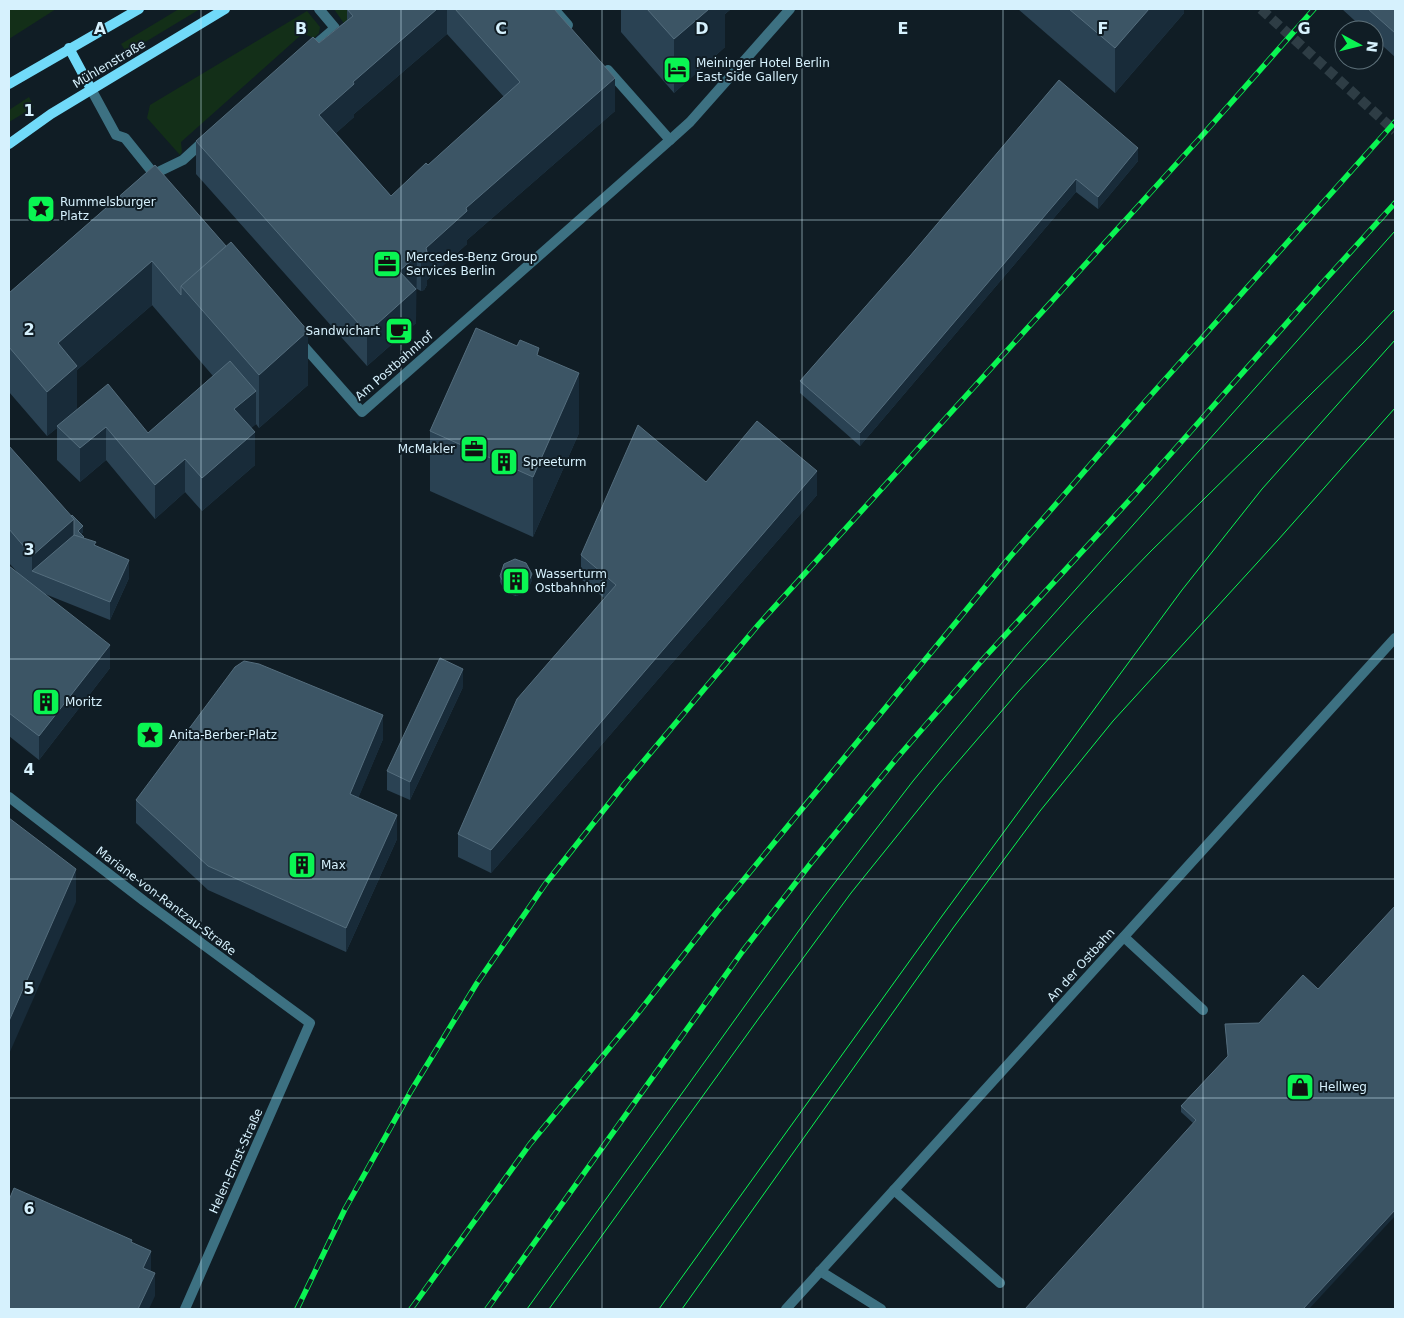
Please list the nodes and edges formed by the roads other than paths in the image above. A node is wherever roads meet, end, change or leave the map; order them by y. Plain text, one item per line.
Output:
1 (139, 9) edge
2 (225, 9) edge
3 (319, 9) edge
4 (554, 9) edge
5 (790, 9) edge
6 (578, 36) edge
7 (69, 48) junction
8 (298, 60) edge
9 (604, 66) edge
10 (9, 84) edge
11 (91, 89) junction
12 (212, 135) edge
13 (670, 140) junction
14 (9, 144) edge
15 (154, 174) junction
16 (139, 187) edge
17 (167, 189) edge
18 (297, 338) edge
19 (1395, 638) edge
20 (9, 798) edge
21 (1124, 937) junction
22 (1203, 1010) dead end
23 (310, 1023) joint
24 (894, 1190) junction
25 (820, 1271) junction
26 (1000, 1283) dead end
27 (185, 1309) edge
28 (786, 1309) edge
29 (881, 1309) edge

1 - 7 main road
2 - 11 main road, Mühlenstraße
3 - 8 street
4 - 6 street
5 - 13 street, Am Postbahnhof
7 - 10 main road
7 - 11 main road
9 - 13 street
11 - 14 main road, Mühlenstraße
11 - 15 street
12 - 15 street
13 - 18 street, Am Postbahnhof
15 - 16 street
15 - 17 street
19 - 21 street, An der Ostbahn
20 - 23 street, Mariane-von-Rantzau-Straße
21 - 22 street
21 - 24 street, An der Ostbahn
23 - 27 street, Helen-Ernst-Straße
24 - 25 street, An der Ostbahn
24 - 26 street
25 - 28 street, An der Ostbahn
25 - 29 street

